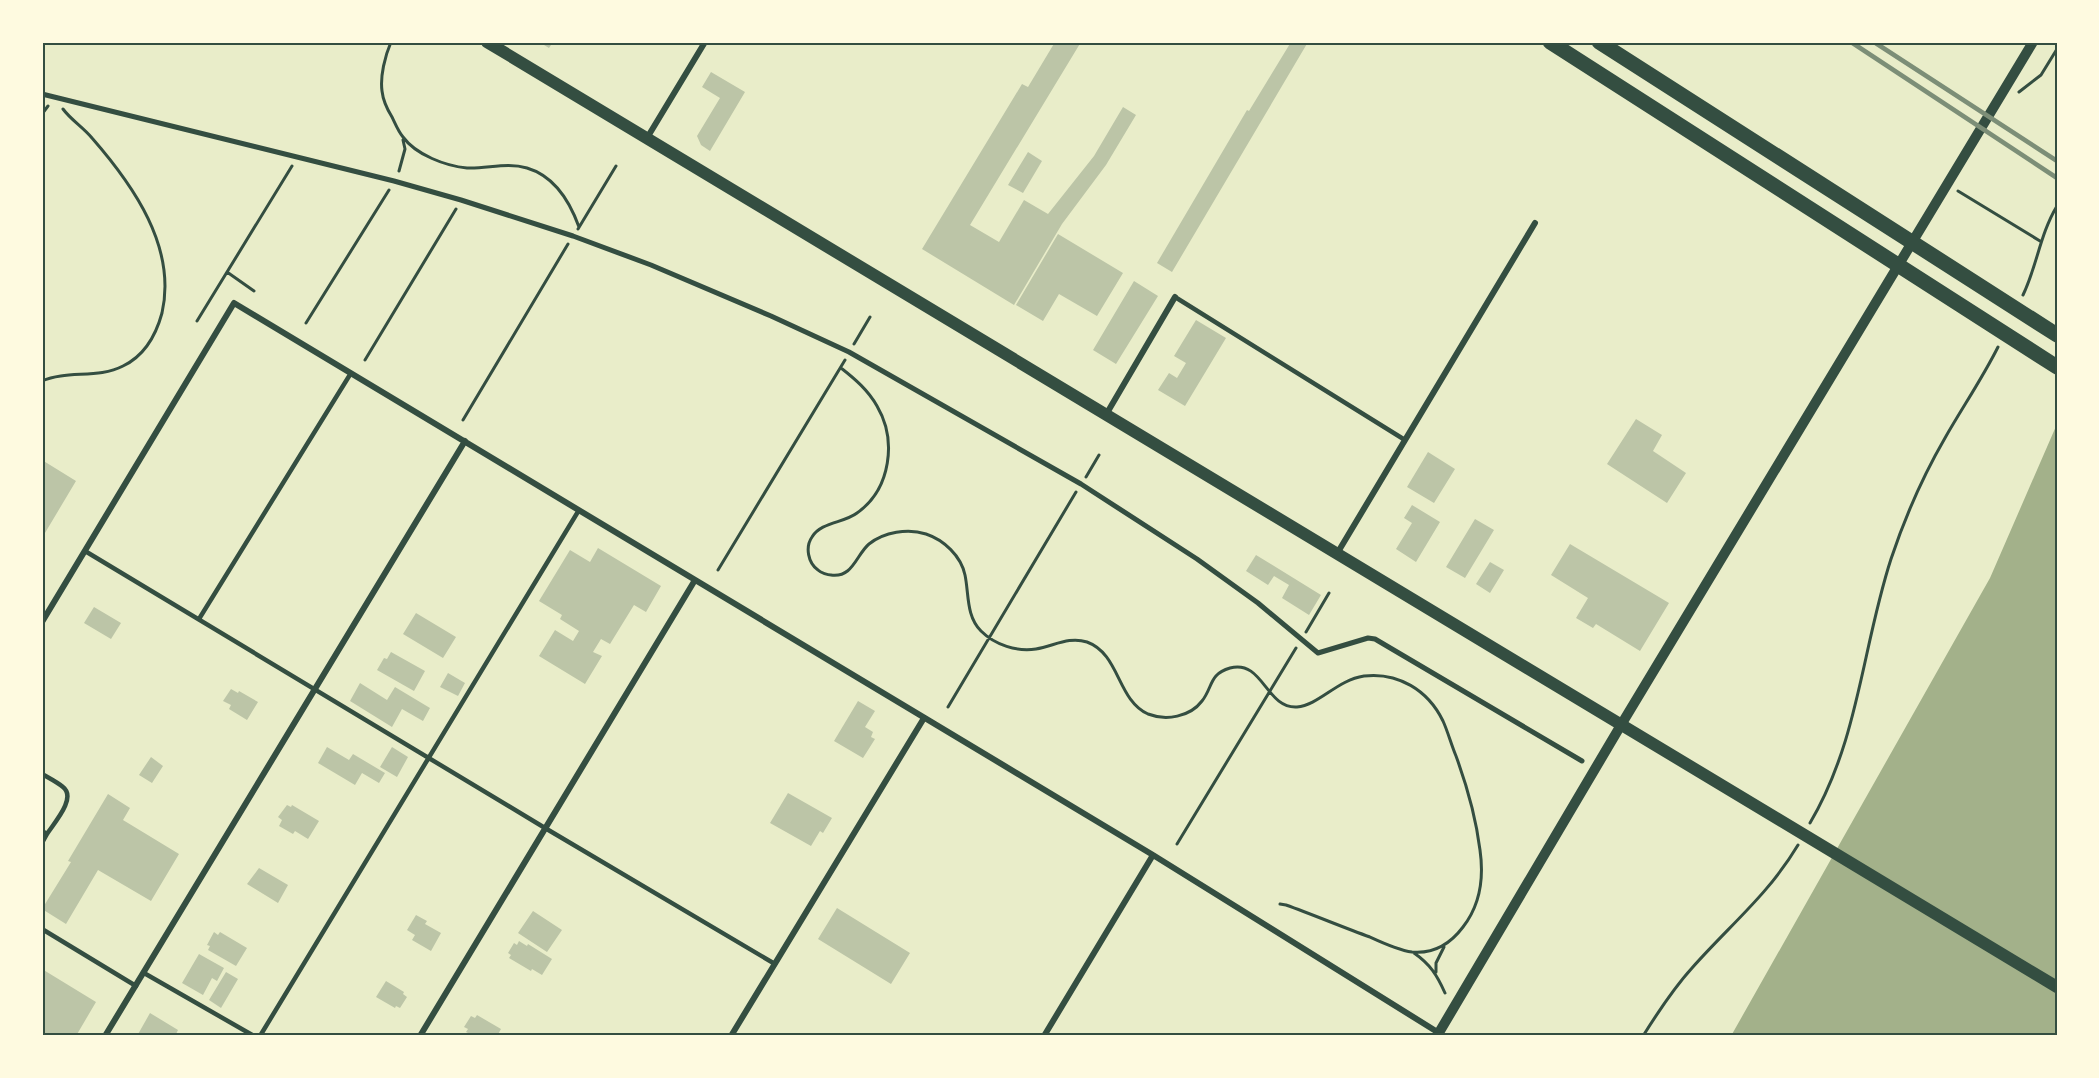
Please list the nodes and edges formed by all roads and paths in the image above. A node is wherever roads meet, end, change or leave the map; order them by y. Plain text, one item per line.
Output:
1 (391, 42) edge
2 (487, 42) edge
3 (705, 42) edge
4 (1550, 42) edge
5 (1599, 42) edge
6 (2033, 42) edge
7 (2057, 49) edge
8 (42, 94) edge
9 (2015, 95) dead end
10 (55, 96) junction
11 (403, 138) junction
12 (647, 138) junction
13 (297, 157) junction
14 (616, 166) dead end
15 (394, 180) junction
16 (1957, 190) dead end
17 (461, 200) junction
18 (2057, 206) edge
19 (1535, 223) dead end
20 (579, 227) junction
21 (573, 237) junction
22 (2040, 241) junction
23 (227, 272) junction
24 (254, 291) dead end
25 (1175, 297) joint
26 (2020, 302) dead end
27 (870, 317) dead end
28 (197, 321) dead end
29 (306, 323) dead end
30 (2057, 335) edge
31 (2000, 342) dead end
32 (849, 352) junction
33 (365, 360) dead end
34 (2057, 367) edge
35 (841, 368) junction
36 (351, 373) junction
37 (42, 381) edge
38 (1107, 414) junction
39 (462, 420) dead end
40 (1405, 440) junction
41 (465, 441) junction
42 (1099, 455) dead end
43 (1081, 484) junction
44 (579, 510) junction
45 (85, 551) junction
46 (1338, 552) junction
47 (718, 570) dead end
48 (695, 580) junction
49 (1329, 593) dead end
50 (199, 620) junction
51 (42, 622) edge
52 (990, 638) junction
53 (1302, 639) junction
54 (315, 688) junction
55 (1270, 691) junction
56 (948, 707) dead end
57 (924, 718) junction
58 (1621, 725) junction
59 (429, 758) junction
60 (1582, 761) dead end
61 (42, 774) edge
62 (1808, 827) dead end
63 (545, 828) junction
64 (45, 833) edge
65 (1803, 836) dead end
66 (42, 843) edge
67 (1178, 844) dead end
68 (1153, 855) junction
69 (1280, 904) dead end
70 (42, 929) edge
71 (1444, 947) junction
72 (1413, 952) junction
73 (775, 964) junction
74 (144, 973) junction
75 (1437, 973) junction
76 (136, 986) junction
77 (2057, 987) edge
78 (1445, 993) dead end
79 (1438, 1034) edge
80 (105, 1036) edge
81 (254, 1036) edge
82 (260, 1036) edge
83 (420, 1036) edge
84 (731, 1036) edge
85 (1044, 1036) edge
86 (1643, 1036) edge

1 - 11 path
2 - 12 main road
3 - 12 street
4 - 34 main road
5 - 30 main road
6 - 58 street
7 - 9 path
8 - 10 street
10 - 13 street
10 - 37 path
11 - 15 path
11 - 20 path
12 - 38 main road
13 - 15 street
13 - 23 path
14 - 20 path
15 - 17 street
15 - 29 path
16 - 22 path
17 - 21 street
17 - 33 path
18 - 22 path
19 - 40 street
20 - 21 path
21 - 32 street
21 - 39 path
22 - 26 path
23 - 24 path
23 - 28 path
25 - 38 street
25 - 40 lane
27 - 32 path
31 - 62 path
32 - 35 path
32 - 43 street
35 - 47 path
35 - 52 path
36 - 41 street
36 - 45 street
36 - 50 lane
38 - 46 main road
40 - 46 street
41 - 44 street
41 - 54 street
42 - 43 path
43 - 52 path
43 - 53 street
44 - 48 street
44 - 59 lane
45 - 50 lane
45 - 51 street
46 - 58 main road
48 - 57 street
48 - 63 street
49 - 53 path
50 - 54 lane
52 - 55 path
52 - 56 path
53 - 55 path
53 - 60 street
54 - 59 lane
54 - 74 street
55 - 67 path
55 - 71 path
57 - 68 street
57 - 73 street
58 - 77 main road
58 - 79 street
59 - 63 lane
59 - 82 lane
61 - 64 lane
63 - 73 lane
63 - 83 street
64 - 66 lane
65 - 86 path
68 - 79 street
68 - 85 street
69 - 72 path
70 - 76 lane
71 - 72 path
71 - 75 path
72 - 75 path
73 - 84 street
74 - 76 street
74 - 81 lane
75 - 78 path
76 - 80 street

